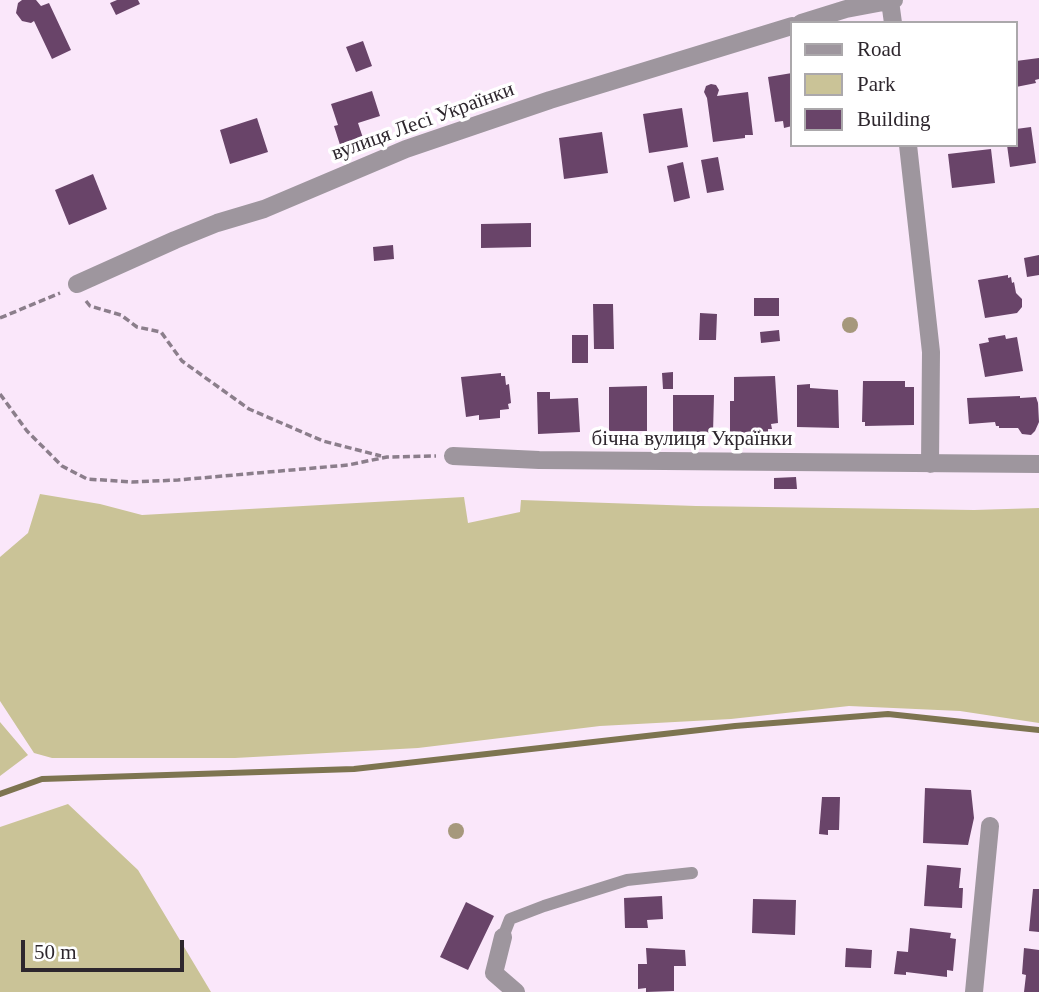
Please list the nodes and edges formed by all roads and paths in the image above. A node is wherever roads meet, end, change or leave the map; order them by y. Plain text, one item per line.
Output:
1 (892, 0) edge
2 (807, 21) edge
3 (893, 21) edge
4 (790, 27) edge
5 (908, 147) edge
6 (78, 284) junction
7 (0, 318) edge
8 (0, 394) edge
9 (453, 456) joint
10 (387, 457) junction
11 (930, 464) junction
12 (1039, 464) edge
13 (990, 826) dead end
14 (692, 873) dead end
15 (503, 937) joint
16 (516, 992) edge
17 (974, 992) edge

1 - 2 street
1 - 3 street
4 - 6 street, вулиця Лесі Українки
5 - 11 street
6 - 7 path
6 - 10 path
8 - 10 path
9 - 10 path
9 - 11 street, бічна вулиця Українки
11 - 12 street, бічна вулиця Українки
13 - 17 street
14 - 15 lane
15 - 16 street

